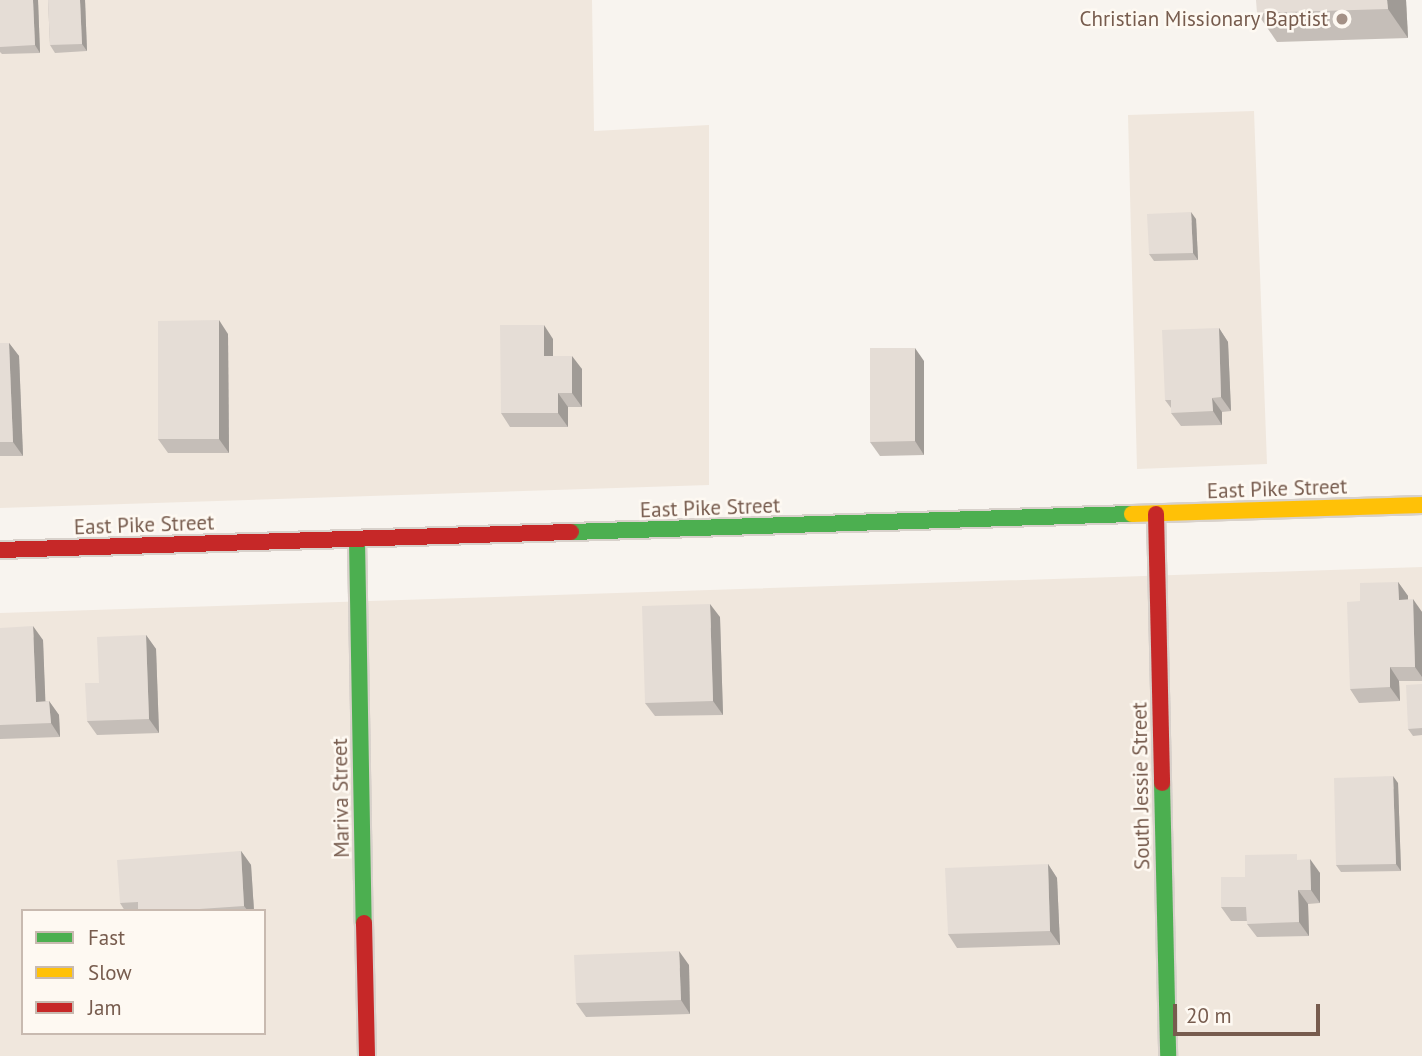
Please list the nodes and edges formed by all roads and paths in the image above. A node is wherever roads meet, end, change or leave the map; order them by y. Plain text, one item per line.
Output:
1 (1422, 505) edge
2 (1156, 514) junction
3 (357, 540) junction
4 (0, 550) edge
5 (367, 1056) edge
6 (1168, 1056) edge

1 - 2 street, East Pike Street
2 - 3 street, East Pike Street
2 - 6 street, South Jessie Street
3 - 4 street, East Pike Street
3 - 5 street, Mariva Street

